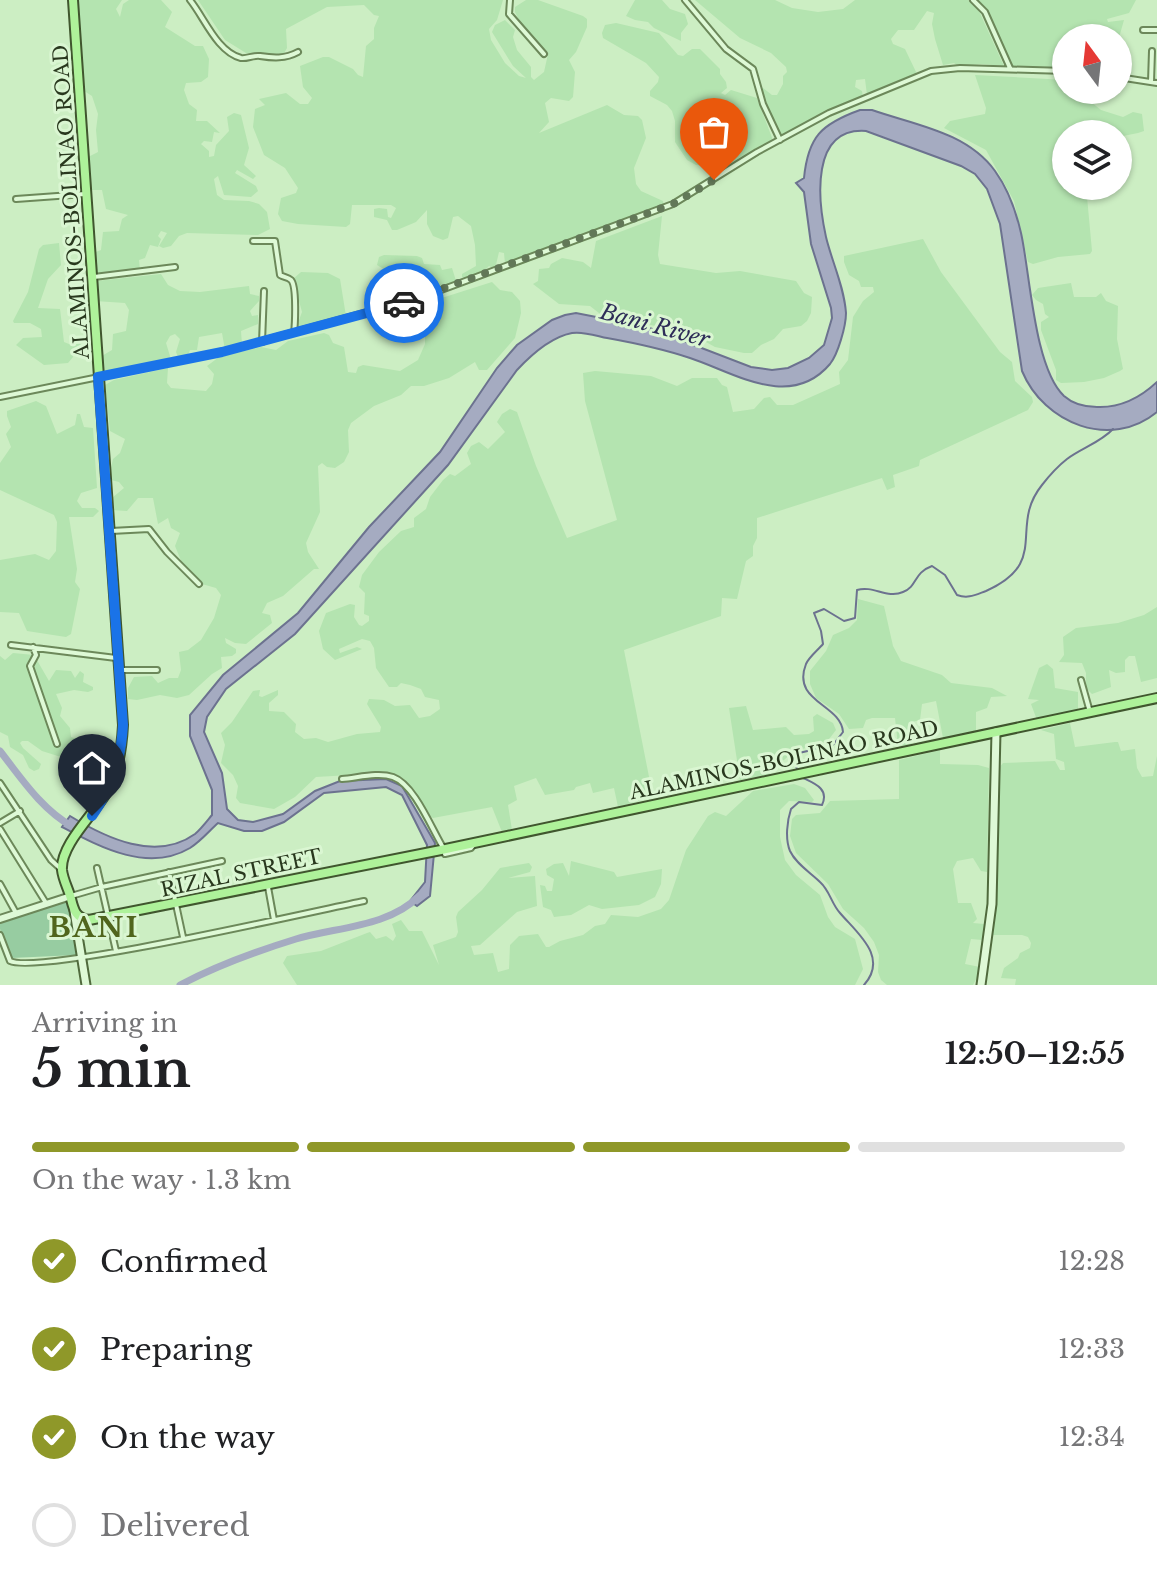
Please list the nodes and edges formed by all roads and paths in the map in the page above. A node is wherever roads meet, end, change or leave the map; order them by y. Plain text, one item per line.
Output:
1 (73, 0) edge
2 (190, 0) edge
3 (510, 0) edge
4 (685, 0) edge
5 (973, 0) edge
6 (1143, 30) dead end
7 (1157, 30) edge
8 (1152, 51) dead end
9 (298, 52) dead end
10 (544, 54) dead end
11 (1010, 68) junction
12 (1052, 70) edge
13 (1132, 79) edge
14 (1154, 82) edge
15 (780, 140) junction
16 (87, 194) junction
17 (16, 199) dead end
18 (253, 241) dead end
19 (175, 267) dead end
20 (92, 277) junction
21 (264, 291) dead end
22 (294, 333) junction
23 (262, 342) junction
24 (98, 377) junction
25 (0, 397) edge
26 (109, 531) junction
27 (199, 584) dead end
28 (11, 645) dead end
29 (33, 647) junction
30 (118, 658) junction
31 (119, 670) junction
32 (157, 670) dead end
33 (1081, 680) dead end
34 (1157, 698) edge
35 (1090, 712) junction
36 (996, 732) junction
37 (57, 744) dead end
38 (342, 779) dead end
39 (0, 783) edge
40 (20, 811) junction
41 (0, 823) edge
42 (0, 829) edge
43 (443, 851) junction
44 (417, 854) joint
45 (222, 861) dead end
46 (97, 868) dead end
47 (62, 871) junction
48 (169, 872) junction
49 (268, 883) junction
50 (0, 884) edge
51 (102, 887) junction
52 (71, 896) junction
53 (364, 901) dead end
54 (46, 903) junction
55 (175, 903) junction
56 (74, 911) junction
57 (16, 913) junction
58 (108, 916) junction
59 (0, 919) edge
60 (89, 920) junction
61 (274, 920) junction
62 (77, 929) junction
63 (0, 935) edge
64 (183, 937) junction
65 (116, 951) junction
66 (82, 956) junction
67 (86, 985) edge
68 (981, 985) edge

1 - 16 main road, ALAMINOS-BOLINAO ROAD
2 - 9 street
3 - 10 street
4 - 15 street
5 - 11 street
6 - 7 street
8 - 14 street
11 - 12 street
11 - 15 street
13 - 14 street
15 - 22 street
16 - 17 street
16 - 20 main road, ALAMINOS-BOLINAO ROAD
18 - 22 street
19 - 20 street
20 - 24 main road, ALAMINOS-BOLINAO ROAD
21 - 23 street
22 - 23 street
23 - 24 street
24 - 25 street
24 - 26 main road, ALAMINOS-BOLINAO ROAD
26 - 27 street
26 - 30 main road, ALAMINOS-BOLINAO ROAD
28 - 29 street
29 - 30 street
29 - 37 street
30 - 31 main road, ALAMINOS-BOLINAO ROAD
31 - 32 street
31 - 47 main road, ALAMINOS-BOLINAO ROAD
33 - 35 street
34 - 35 main road, ALAMINOS-BOLINAO ROAD
35 - 36 main road, ALAMINOS-BOLINAO ROAD
36 - 43 main road, ALAMINOS-BOLINAO ROAD
36 - 68 main road
38 - 43 street
39 - 40 street
40 - 41 street
40 - 47 street
42 - 54 street
43 - 44 main road, ALAMINOS-BOLINAO ROAD
44 - 49 main road, RIZAL STREET
45 - 48 street
46 - 51 street
47 - 52 main road
48 - 51 street
48 - 55 street
49 - 55 main road, RIZAL STREET
49 - 61 street
50 - 57 street
51 - 52 street
51 - 58 street
52 - 54 street
52 - 56 main road
53 - 61 street
54 - 57 street
55 - 58 main road, RIZAL STREET
55 - 64 street
56 - 60 main road
56 - 62 main road
57 - 59 street
58 - 60 main road, RIZAL STREET
58 - 65 street
60 - 62 main road
61 - 64 street
62 - 66 main road
63 - 66 street
64 - 65 street
65 - 66 street
66 - 67 main road

